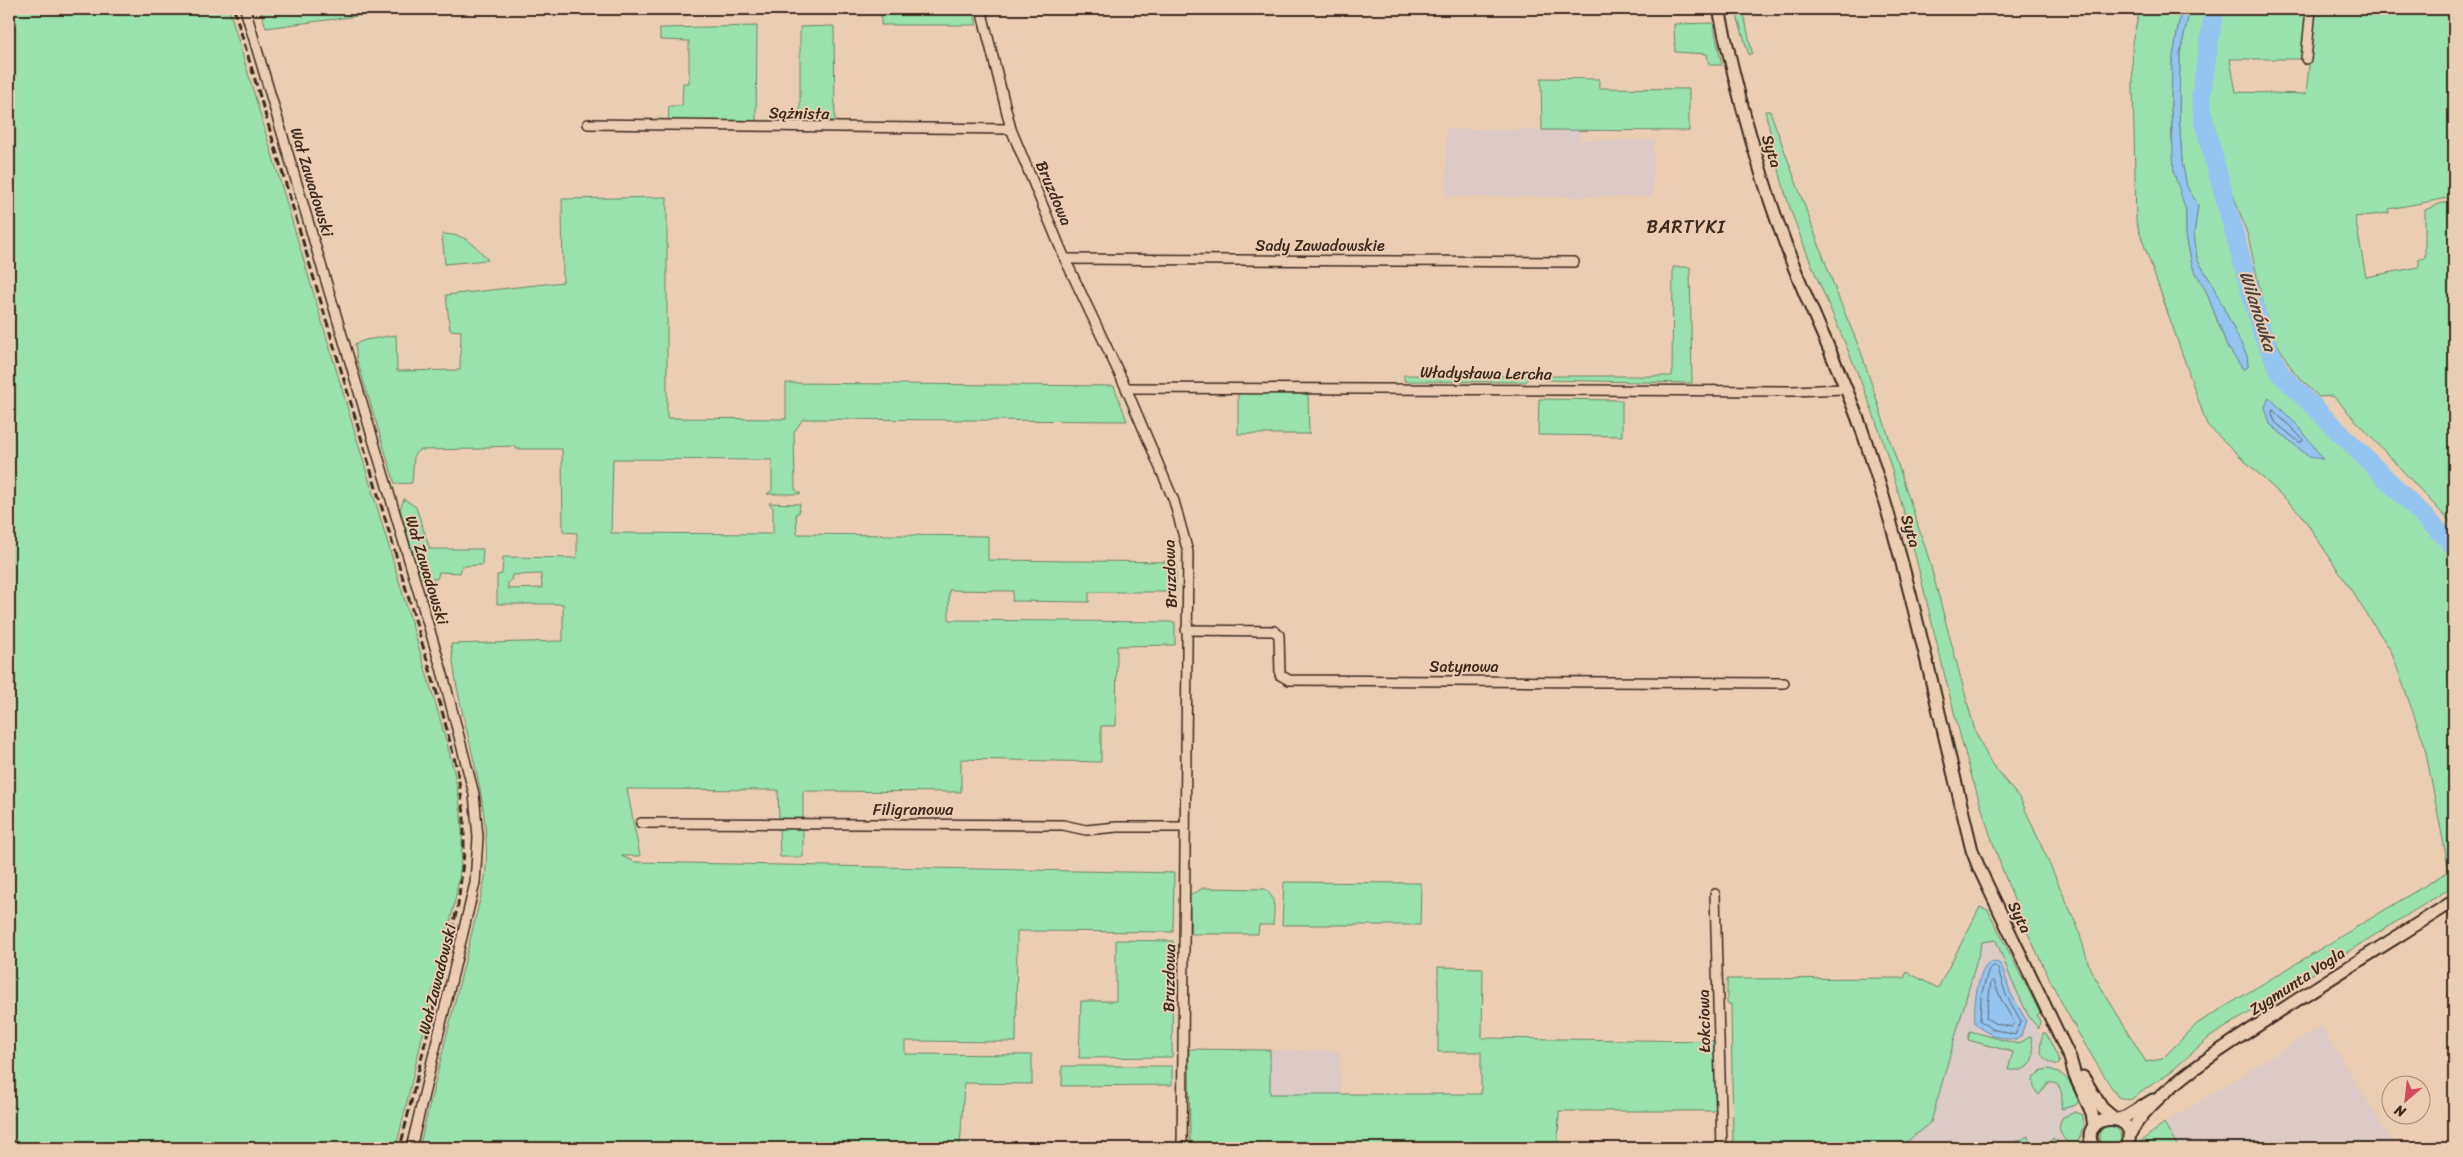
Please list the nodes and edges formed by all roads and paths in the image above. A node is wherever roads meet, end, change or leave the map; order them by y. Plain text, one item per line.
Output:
1 (245, 9) edge
2 (981, 9) edge
3 (1719, 9) edge
4 (2311, 9) edge
5 (2306, 59) dead end
6 (588, 124) dead end
7 (1011, 129) junction
8 (1065, 259) junction
9 (1574, 262) dead end
10 (1126, 388) junction
11 (1845, 389) junction
12 (1186, 630) junction
13 (1784, 683) dead end
14 (641, 823) dead end
15 (1185, 827) junction
16 (1715, 894) dead end
17 (2454, 901) edge
18 (2071, 1062) junction
19 (2162, 1095) junction
20 (2115, 1119) junction
21 (2094, 1127) junction
22 (2127, 1145) edge
23 (2090, 1146) edge
24 (411, 1148) edge
25 (1182, 1148) edge
26 (1722, 1148) edge

1 - 24 street, Wał Zawadowski
2 - 7 street, Bruzdowa
3 - 11 street, Syta
4 - 5 street
6 - 7 street, Sążnista
7 - 8 street, Bruzdowa
8 - 9 street, Sady Zawadowskie
8 - 10 street, Bruzdowa
10 - 11 street, Władysława Lercha
10 - 12 street, Bruzdowa
11 - 18 street, Syta
12 - 13 street, Satynowa
12 - 15 street, Bruzdowa
14 - 15 street, Filigranowa
15 - 25 street, Bruzdowa
16 - 26 street, Łokciowa
17 - 19 street, Zygmunta Vogla
18 - 20 street, Syta
18 - 21 street, Syta
19 - 20 street, Zygmunta Vogla
19 - 22 street, Zygmunta Vogla
20 - 21 street, Zygmunta Vogla
20 - 22 street, Syta
21 - 23 street

